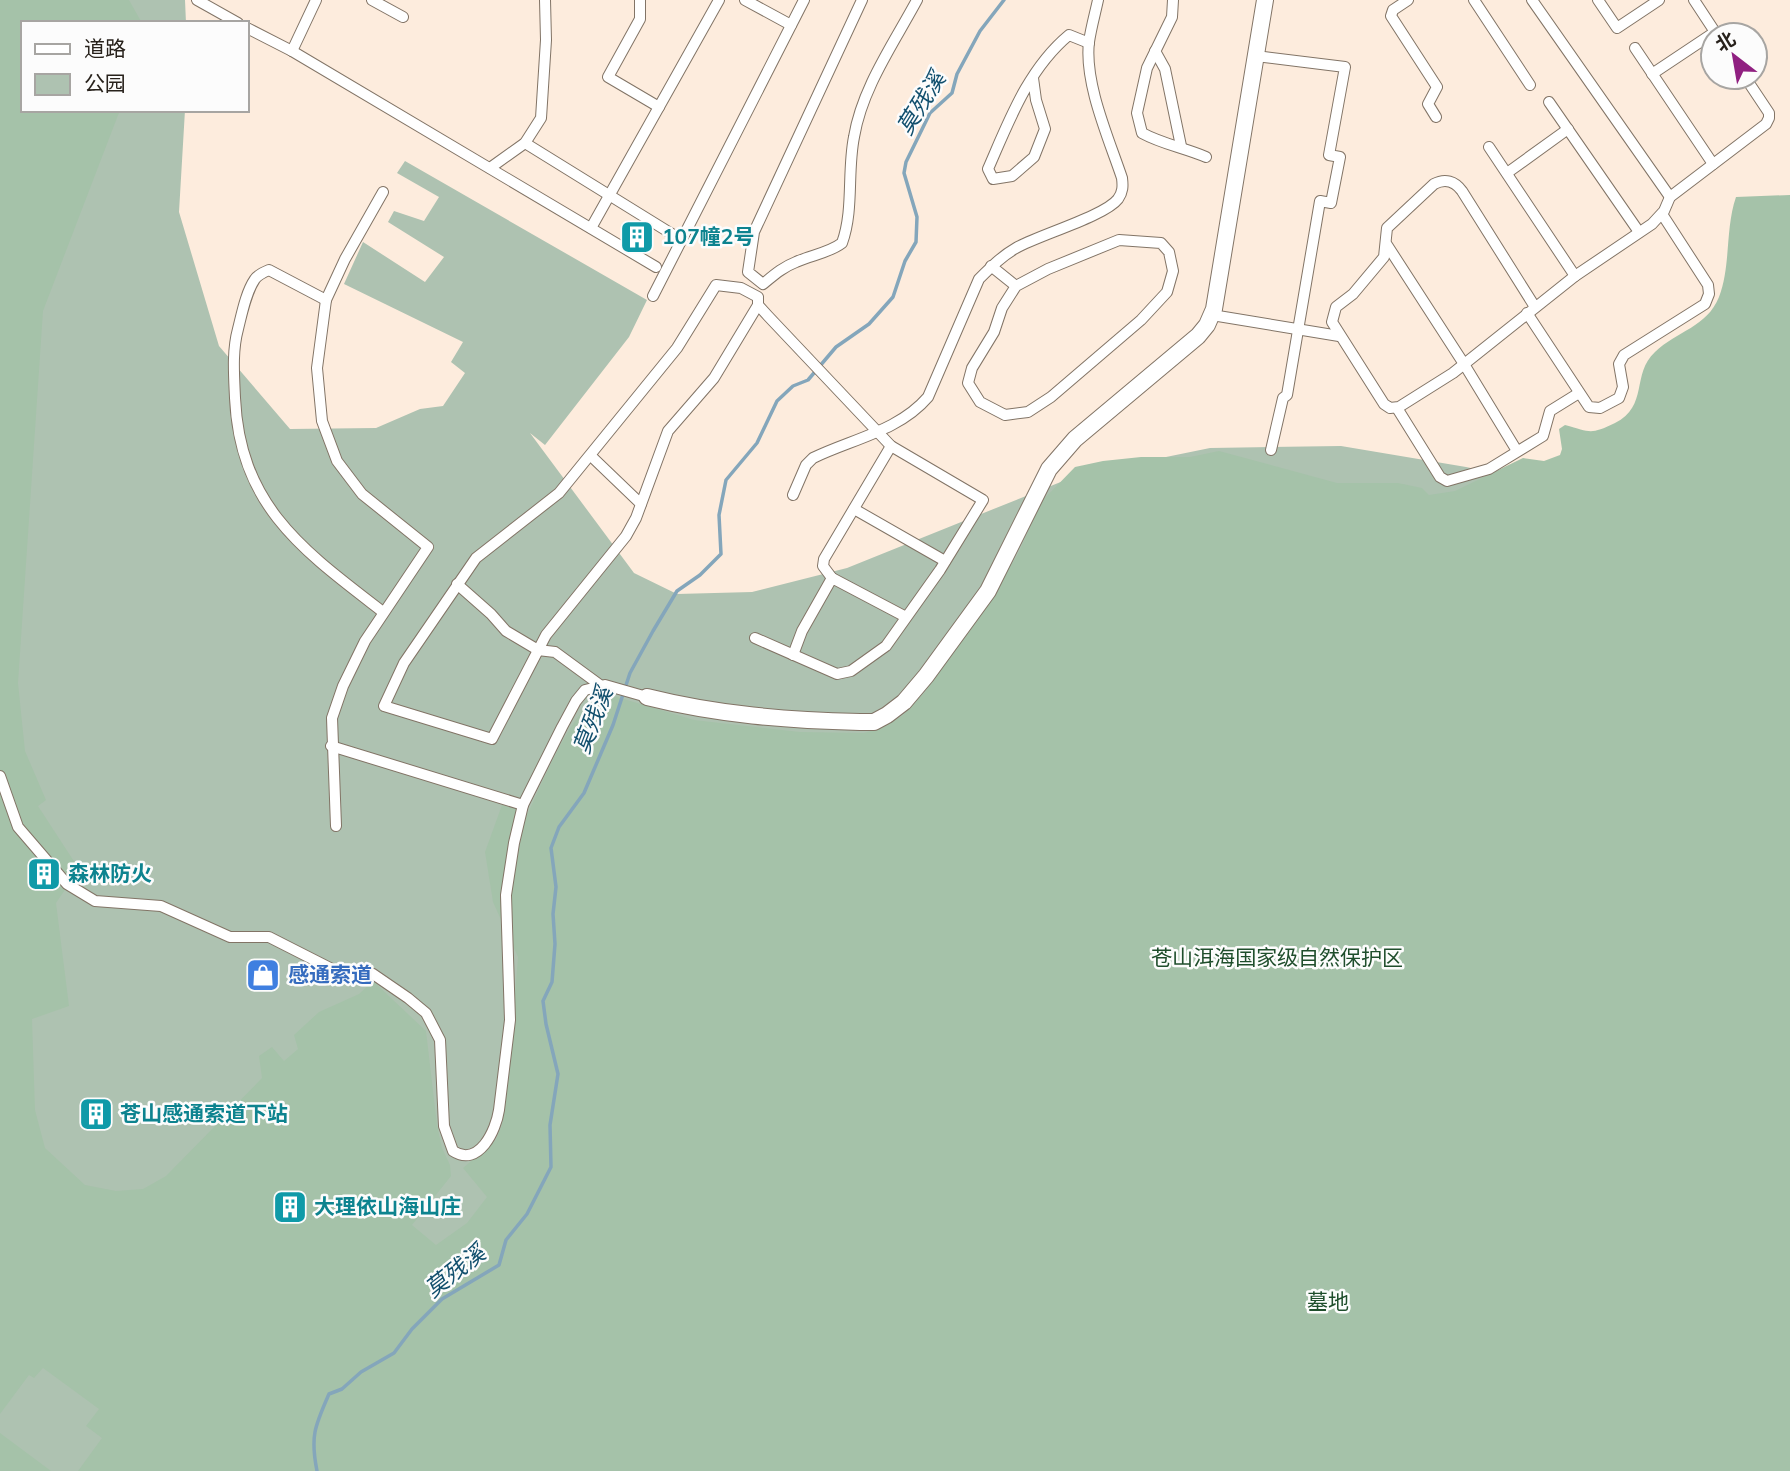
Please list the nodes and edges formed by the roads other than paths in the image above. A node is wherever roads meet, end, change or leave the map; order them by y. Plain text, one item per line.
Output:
1 (197, 0) edge
2 (316, 0) edge
3 (372, 0) edge
4 (545, 0) edge
5 (640, 0) edge
6 (719, 0) edge
7 (745, 0) edge
8 (804, 0) edge
9 (862, 0) edge
10 (917, 0) edge
11 (1098, 0) edge
12 (1173, 0) edge
13 (1265, 0) edge
14 (1408, 0) edge
15 (1474, 0) edge
16 (1532, 0) edge
17 (1598, 0) edge
18 (1660, 0) edge
19 (1694, 0) edge
20 (403, 17) dead end
21 (234, 21) edge
22 (1708, 21) edge
23 (792, 25) junction
24 (248, 29) edge
25 (1089, 43) junction
26 (1699, 44) edge
27 (1635, 48) dead end
28 (292, 51) junction
29 (1155, 51) junction
30 (1255, 56) junction
31 (1652, 74) junction
32 (1033, 78) junction
33 (1530, 85) dead end
34 (1754, 91) edge
35 (1549, 102) dead end
36 (659, 107) junction
37 (1436, 117) dead end
38 (1568, 129) junction
39 (525, 143) junction
40 (1181, 146) junction
41 (1489, 147) dead end
42 (1206, 157) dead end
43 (1713, 164) junction
44 (490, 168) junction
45 (1507, 173) junction
46 (383, 192) dead end
47 (610, 195) junction
48 (1670, 197) junction
49 (1662, 214) junction
50 (591, 228) junction
51 (1639, 232) junction
52 (672, 233) dead end
53 (1387, 245) junction
54 (991, 266) junction
55 (656, 267) dead end
56 (748, 272) junction
57 (1575, 276) junction
58 (763, 284) junction
59 (1016, 286) junction
60 (741, 288) junction
61 (653, 296) dead end
62 (326, 300) junction
63 (758, 301) junction
64 (1531, 310) junction
65 (1212, 315) junction
66 (1299, 329) junction
67 (1339, 336) junction
68 (1464, 364) junction
69 (1579, 393) junction
70 (1397, 408) junction
71 (878, 431) junction
72 (891, 446) junction
73 (1271, 450) dead end
74 (1517, 451) junction
75 (591, 456) junction
76 (793, 495) dead end
77 (641, 504) junction
78 (854, 509) junction
79 (945, 561) junction
80 (832, 578) junction
81 (457, 584) junction
82 (383, 612) junction
83 (906, 617) junction
84 (755, 638) dead end
85 (538, 650) junction
86 (793, 655) junction
87 (602, 685) junction
88 (647, 697) joint
89 (331, 746) junction
90 (0, 776) edge
91 (523, 805) junction
92 (336, 826) dead end

1 - 21 street
2 - 28 street
3 - 20 street
4 - 39 street
5 - 36 street
6 - 36 street
7 - 23 street
8 - 23 street
9 - 56 street
10 - 58 street
11 - 25 street
12 - 29 street
13 - 30 street
14 - 37 street
15 - 33 street
16 - 48 street
17 - 18 street
19 - 22 street
23 - 61 street
24 - 28 street
25 - 32 street
25 - 54 street
26 - 31 street
27 - 31 street
28 - 44 street
29 - 40 street
29 - 40 street
30 - 65 street
30 - 66 street
31 - 43 street
32 - 32 street
34 - 43 street
35 - 38 street
36 - 47 street
38 - 45 street
38 - 51 street
39 - 44 street
39 - 47 street
40 - 42 street
41 - 45 street
43 - 48 street
44 - 50 street
45 - 57 street
46 - 62 street
47 - 50 street
47 - 52 street
48 - 49 street
49 - 51 street
49 - 69 street
50 - 55 street
51 - 57 street
53 - 64 street
53 - 67 street
53 - 68 street
54 - 59 street
54 - 71 street
56 - 58 street
56 - 60 street
57 - 64 street
58 - 63 street
59 - 59 street
60 - 63 street
60 - 75 street
62 - 82 street
62 - 82 street
63 - 71 street
63 - 77 street
64 - 68 street
64 - 69 street
65 - 66 street
65 - 88 street
66 - 67 street
66 - 73 street
67 - 70 street
68 - 70 street
68 - 74 street
69 - 74 street
70 - 74 street
71 - 72 street
71 - 76 street
72 - 78 street
72 - 79 street
75 - 77 street
75 - 81 street
77 - 85 street
78 - 79 street
78 - 80 street
79 - 83 street
80 - 83 street
80 - 86 street
81 - 85 street
81 - 85 street
82 - 89 street
83 - 86 street
84 - 86 street
85 - 87 street
87 - 88 street
87 - 91 street
89 - 91 street
89 - 92 street
90 - 91 street

